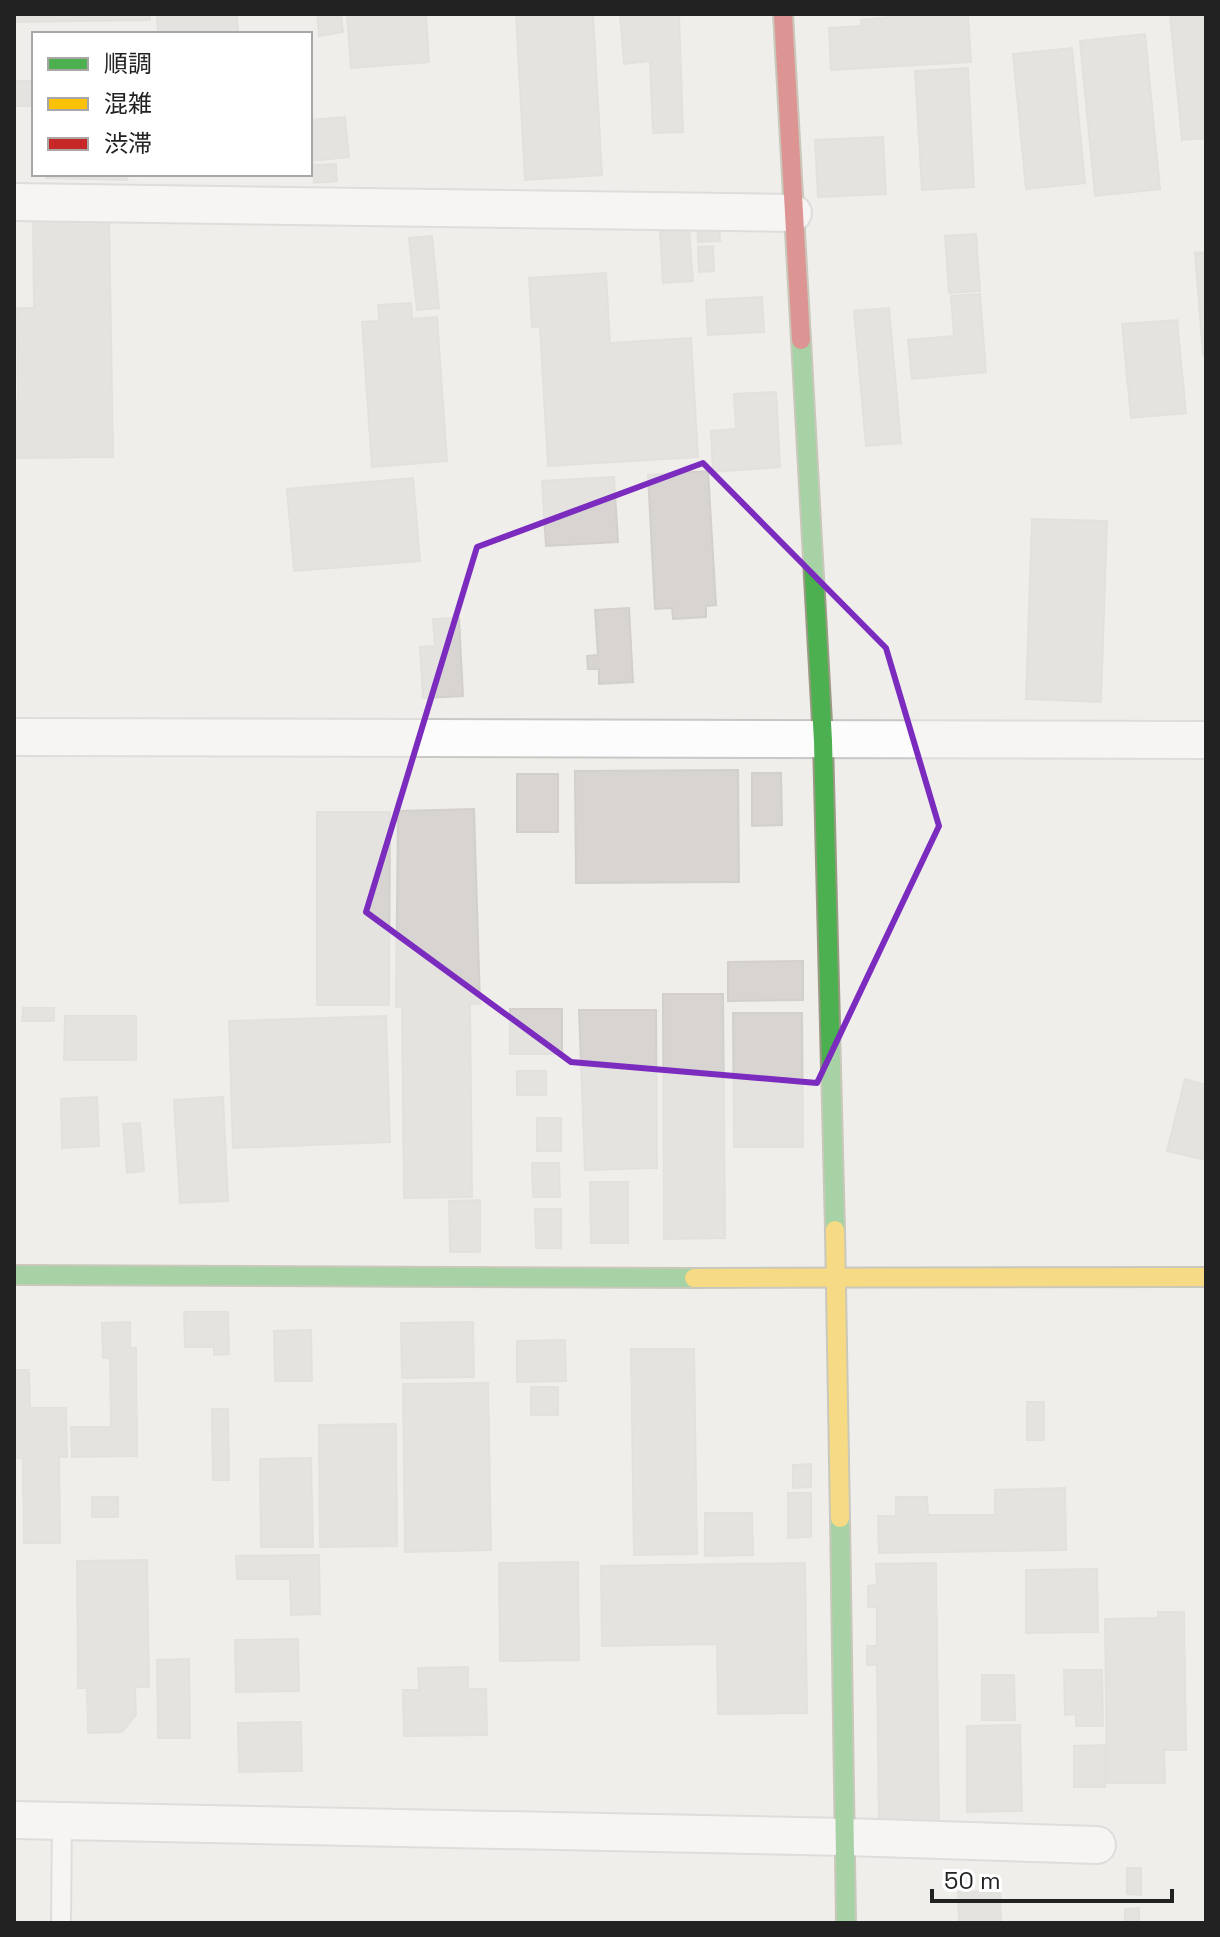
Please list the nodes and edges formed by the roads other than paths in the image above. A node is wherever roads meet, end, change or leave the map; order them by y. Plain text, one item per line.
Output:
1 (783, 14) edge
2 (14, 202) edge
3 (793, 213) junction
4 (14, 737) edge
5 (1206, 740) edge
6 (823, 741) junction
7 (14, 1275) edge
8 (1206, 1277) edge
9 (836, 1279) junction
10 (14, 1820) edge
11 (62, 1820) junction
12 (846, 1837) junction
13 (1097, 1845) dead end
14 (61, 1923) edge
15 (846, 1923) edge

1 - 3 street
2 - 3 street
3 - 6 street
4 - 6 street
5 - 6 street
6 - 9 street
7 - 9 street
8 - 9 street
9 - 12 street
10 - 11 street
11 - 12 street
11 - 14 lane
12 - 13 street
12 - 15 street

